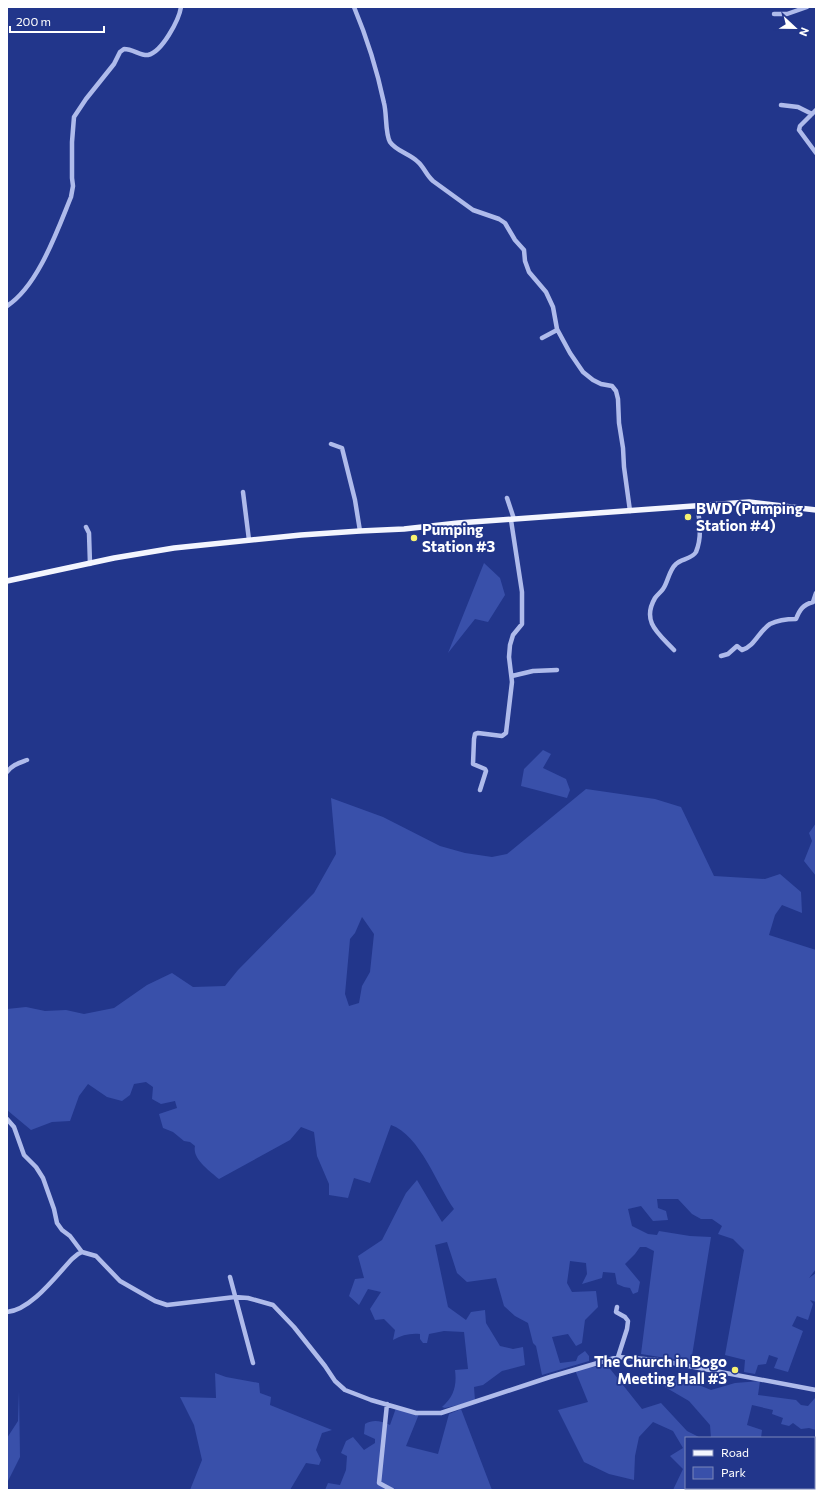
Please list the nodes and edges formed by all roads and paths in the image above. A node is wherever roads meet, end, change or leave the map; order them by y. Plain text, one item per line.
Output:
1 (181, 7) edge
2 (354, 7) edge
3 (807, 7) edge
4 (774, 14) dead end
5 (781, 105) dead end
6 (814, 112) edge
7 (816, 153) edge
8 (7, 306) edge
9 (557, 330) junction
10 (542, 338) dead end
11 (331, 444) dead end
12 (243, 492) dead end
13 (507, 498) dead end
14 (697, 506) junction
15 (816, 510) edge
16 (630, 511) junction
17 (512, 520) junction
18 (86, 527) dead end
19 (360, 531) junction
20 (249, 540) junction
21 (90, 564) junction
22 (7, 581) edge
23 (816, 593) edge
24 (674, 650) dead end
25 (721, 656) dead end
26 (557, 670) dead end
27 (512, 676) junction
28 (27, 760) dead end
29 (7, 772) edge
30 (480, 790) dead end
31 (7, 1119) edge
32 (82, 1252) junction
33 (230, 1277) dead end
34 (235, 1298) junction
35 (617, 1307) dead end
36 (7, 1312) edge
37 (618, 1357) junction
38 (253, 1363) dead end
39 (816, 1390) edge
40 (387, 1404) junction
41 (392, 1490) edge

1 - 8 street
2 - 9 street
3 - 4 street
5 - 6 street
6 - 7 street
9 - 10 street
9 - 16 street
11 - 19 street
12 - 20 street
13 - 17 street
14 - 15 main road
14 - 16 main road
14 - 24 street
16 - 17 main road
17 - 19 main road
17 - 27 street
18 - 21 street
19 - 20 main road
20 - 21 main road
21 - 22 main road
23 - 25 street
26 - 27 street
27 - 30 street
28 - 29 street
31 - 32 street
32 - 34 street
32 - 36 street
33 - 34 street
34 - 38 street
34 - 40 street
35 - 37 street
37 - 39 street
37 - 40 street
40 - 41 street

